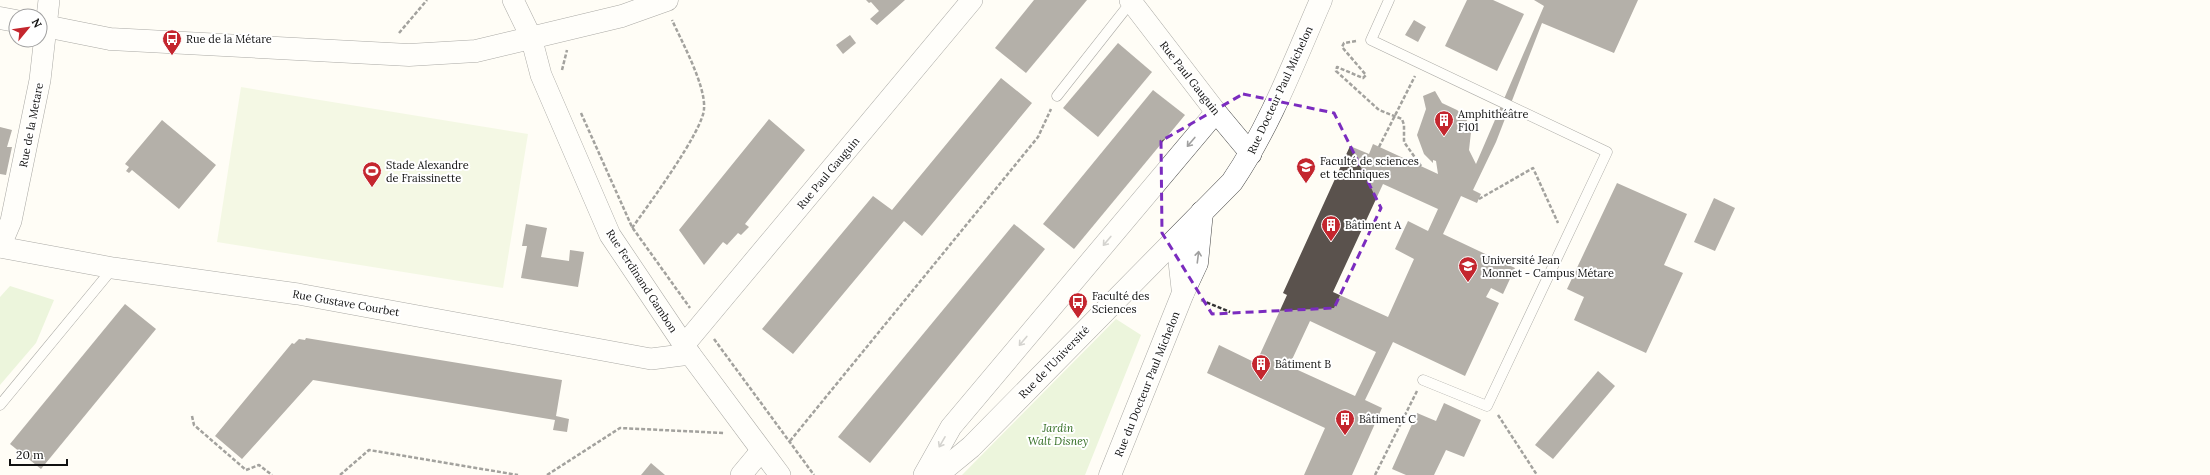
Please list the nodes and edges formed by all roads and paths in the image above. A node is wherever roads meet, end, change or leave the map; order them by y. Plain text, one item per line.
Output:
1 (427, 0) edge
2 (513, 0) edge
3 (667, 0) edge
4 (972, 0) edge
5 (1320, 0) edge
6 (1389, 0) edge
7 (1131, 1) edge
8 (48, 27) edge
9 (677, 32) dead end
10 (404, 36) dead end
11 (531, 37) junction
12 (1371, 40) junction
13 (42, 48) edge
14 (572, 48) dead end
15 (1422, 64) junction
16 (564, 75) dead end
17 (1057, 96) joint
18 (580, 111) dead end
19 (1216, 112) junction
20 (1396, 116) junction
21 (1379, 147) dead end
22 (1251, 154) junction
23 (1421, 166) dead end
24 (1479, 199) dead end
25 (1202, 212) junction
26 (632, 227) junction
27 (1177, 239) junction
28 (1565, 240) junction
29 (616, 244) junction
30 (0, 247) edge
31 (113, 268) junction
32 (1191, 296) junction
33 (1230, 312) dead end
34 (703, 325) junction
35 (687, 350) junction
36 (1423, 380) joint
37 (0, 405) edge
38 (1488, 406) junction
39 (192, 416) dead end
40 (790, 441) junction
41 (755, 443) junction
42 (272, 475) edge
43 (340, 475) edge
44 (518, 475) edge
45 (547, 475) edge
46 (742, 475) edge
47 (780, 475) edge
48 (814, 475) edge
49 (924, 475) edge
50 (937, 475) edge
51 (1110, 475) edge
52 (1375, 475) edge
53 (1538, 475) edge

1 - 10 path
2 - 11 street, Rue Ferdinand Gambon
3 - 11 street
4 - 34 street, Rue Paul Gauguin
5 - 22 street, Rue Docteur Paul Michelon
6 - 12 lane
7 - 17 lane
7 - 19 street, Rue Paul Gauguin
8 - 11 street
9 - 26 path
11 - 29 street, Rue Ferdinand Gambon
12 - 15 lane
12 - 20 path
13 - 30 street, Rue de la Metare
14 - 16 path
15 - 20 path
15 - 28 lane
17 - 40 path
18 - 26 path
19 - 22 street, Rue Paul Gauguin
19 -> 49 street
20 - 21 path
20 - 23 path
22 - 25 street, Rue Docteur Paul Michelon
24 - 28 path
25 - 27 street, Rue de l'Université
32 -> 25 street, Rue du Docteur Paul Michelon
26 - 29 path
26 - 34 path
27 - 32 street, Rue du Docteur Paul Michelon
27 - 50 street, Rue de l'Université
28 - 38 lane
29 - 35 street, Rue Ferdinand Gambon
30 - 31 street, Rue Gustave Courbet
31 - 35 street, Rue Gustave Courbet
31 - 37 lane
32 - 33 path
32 - 51 street, Rue du Docteur Paul Michelon
34 - 35 street, Rue Paul Gauguin
34 - 40 path
35 - 41 street, Rue Ferdinand Gambon
36 - 38 lane
36 - 52 path
38 - 53 path
39 - 42 path
40 - 48 path
41 - 45 path
41 - 46 street
41 - 47 street, Rue Ferdinand Gambon
43 - 44 path

